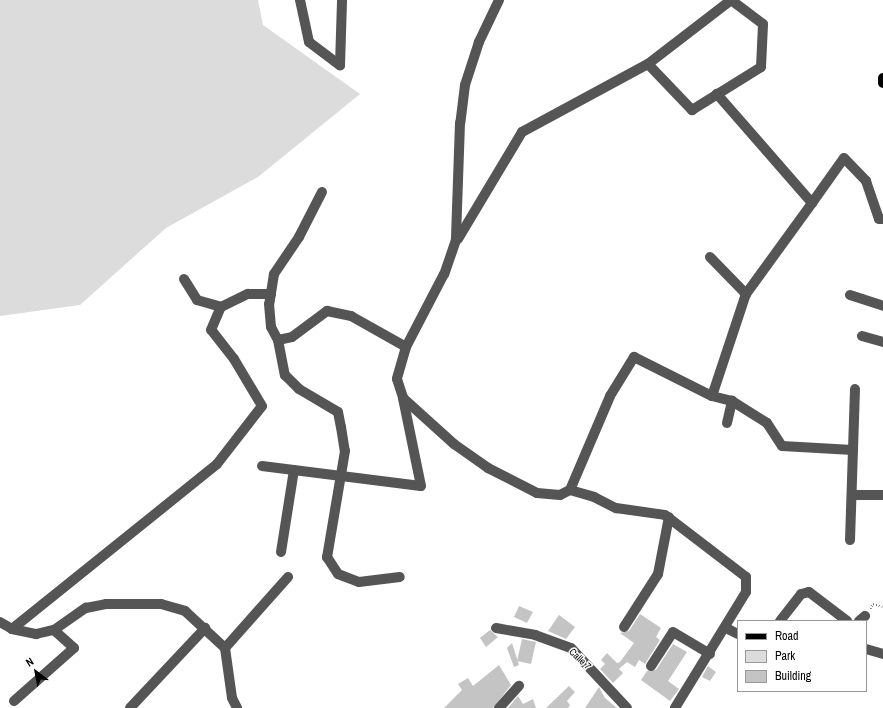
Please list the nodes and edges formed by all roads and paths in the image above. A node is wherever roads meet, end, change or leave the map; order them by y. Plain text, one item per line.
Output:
1 (300, 0) edge
2 (342, 0) edge
3 (500, 0) edge
4 (731, 0) edge
5 (648, 64) junction
6 (883, 78) edge
7 (883, 83) edge
8 (718, 94) junction
9 (322, 192) dead end
10 (812, 203) junction
11 (883, 220) edge
12 (456, 240) junction
13 (710, 257) dead end
14 (184, 279) dead end
15 (271, 294) junction
16 (746, 294) junction
17 (850, 295) dead end
18 (883, 306) edge
19 (221, 307) junction
20 (862, 336) dead end
21 (278, 340) junction
22 (883, 342) edge
23 (406, 347) junction
24 (855, 389) dead end
25 (712, 396) junction
26 (403, 398) junction
27 (732, 400) junction
28 (727, 423) dead end
29 (853, 450) junction
30 (262, 466) dead end
31 (294, 470) junction
32 (342, 477) junction
33 (570, 490) junction
34 (852, 495) junction
35 (883, 495) edge
36 (669, 517) junction
37 (850, 540) dead end
38 (281, 552) dead end
39 (400, 577) dead end
40 (288, 578) dead end
41 (883, 607) edge
42 (862, 618) edge
43 (781, 620) edge
44 (846, 620) edge
45 (0, 622) edge
46 (624, 627) dead end
47 (205, 628) junction
48 (496, 628) dead end
49 (726, 628) junction
50 (12, 629) junction
51 (54, 630) junction
52 (737, 634) edge
53 (225, 648) junction
54 (867, 649) edge
55 (710, 654) junction
56 (883, 654) edge
57 (651, 666) dead end
58 (519, 686) dead end
59 (14, 701) dead end
60 (130, 708) edge
61 (237, 708) edge
62 (499, 708) edge
63 (627, 708) edge
64 (676, 708) edge

1 - 2 street
3 - 12 street
4 - 5 street
4 - 8 street
5 - 8 street
5 - 12 street
6 - 7 main road
8 - 10 street
9 - 15 street
10 - 11 street
10 - 16 street
12 - 23 street
13 - 16 street
14 - 19 street
15 - 19 street
15 - 21 street
16 - 25 street
17 - 18 street
19 - 50 street
20 - 22 street
21 - 23 street
21 - 32 street
23 - 26 street
24 - 29 street
25 - 27 street
25 - 33 street
26 - 32 street
26 - 33 street
27 - 28 street
27 - 29 street
29 - 34 street
30 - 31 street
31 - 32 street
31 - 38 street
32 - 39 street
33 - 36 street
34 - 35 street
34 - 37 street
36 - 46 street
36 - 49 street
40 - 53 street
41 - 42 path
43 - 44 street
45 - 50 street
47 - 51 street
47 - 53 street
47 - 60 street
48 - 63 street, Calle 7
49 - 52 street
49 - 55 street
50 - 51 street
51 - 59 street
53 - 61 street
54 - 56 street
55 - 57 street
55 - 64 street
58 - 62 street

